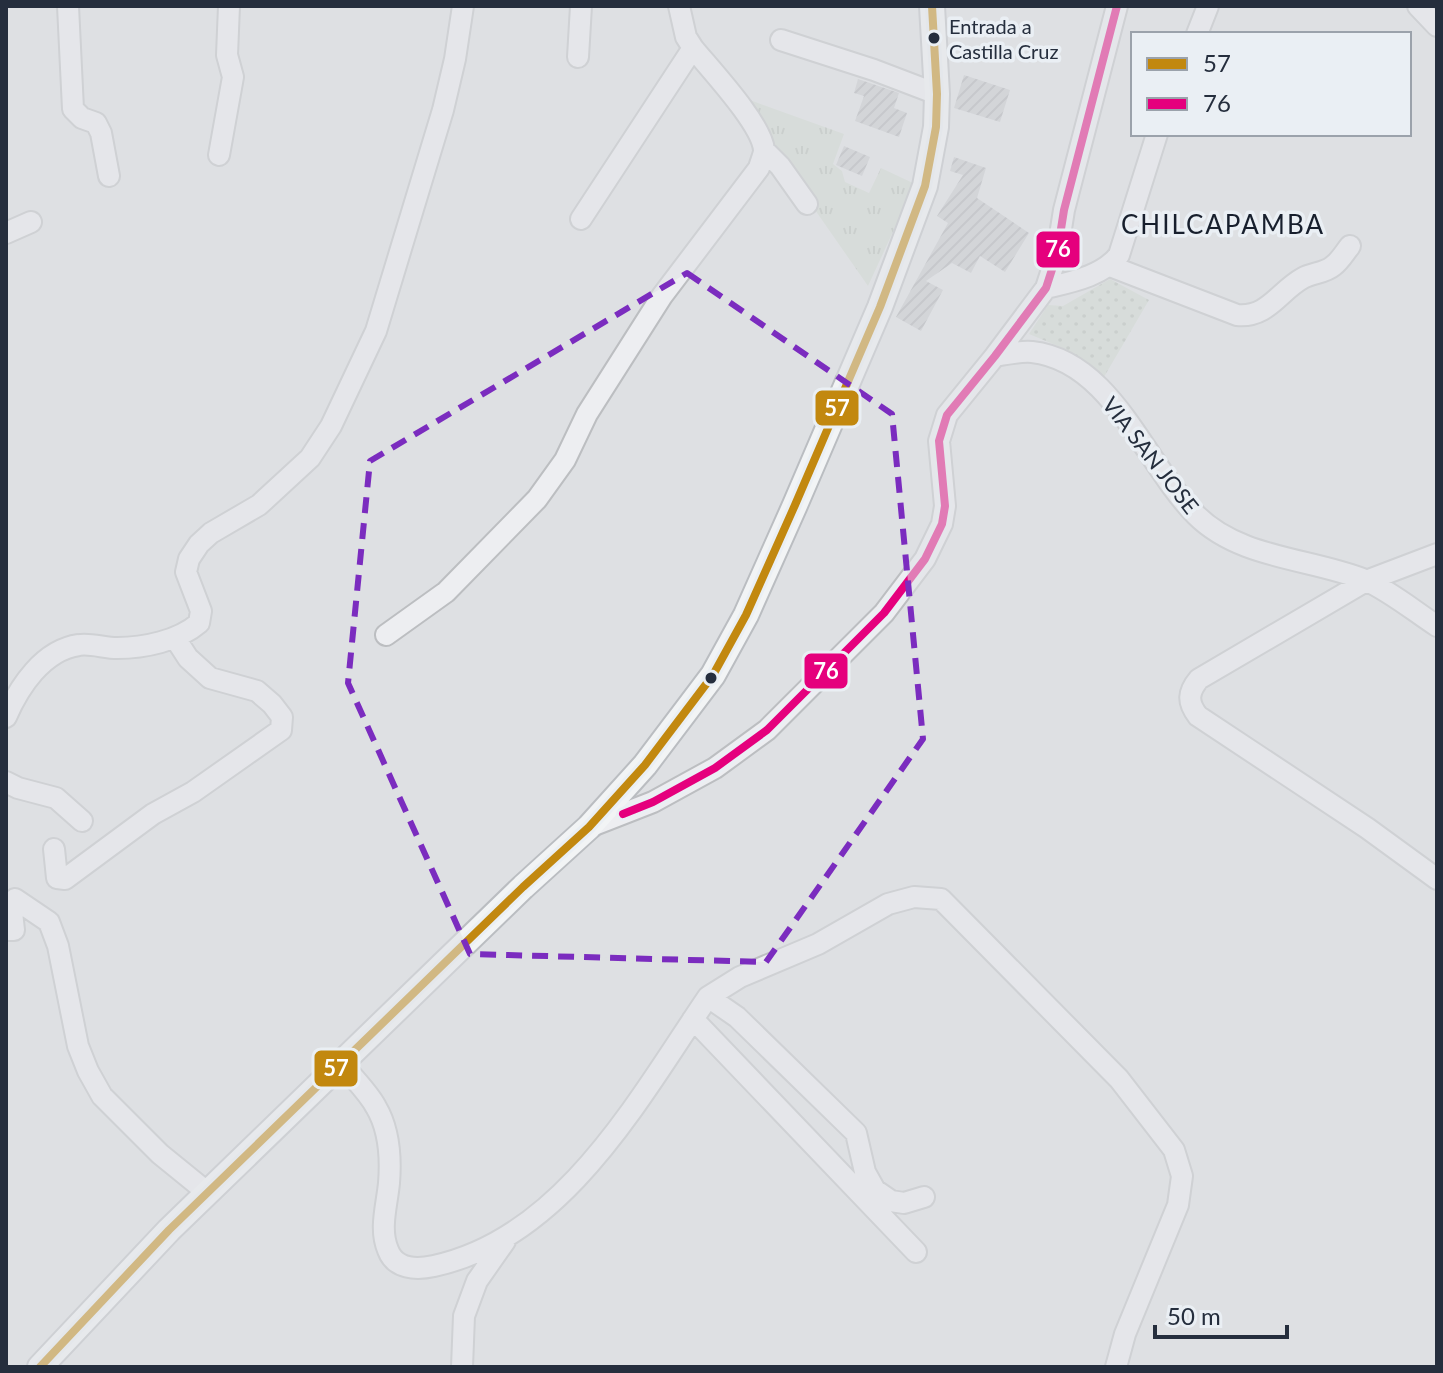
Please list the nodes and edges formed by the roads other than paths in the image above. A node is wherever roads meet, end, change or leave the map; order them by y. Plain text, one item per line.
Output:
1 (68, 6) edge
2 (229, 6) edge
3 (463, 6) edge
4 (581, 6) edge
5 (679, 6) edge
6 (932, 6) edge
7 (1117, 6) edge
8 (1208, 6) edge
9 (1418, 6) edge
10 (1437, 26) edge
11 (1198, 32) edge
12 (781, 40) dead end
13 (693, 48) junction
14 (578, 57) dead end
15 (937, 94) junction
16 (1156, 136) edge
17 (764, 150) junction
18 (219, 155) dead end
19 (109, 176) dead end
20 (807, 204) dead end
21 (581, 219) dead end
22 (31, 222) dead end
23 (6, 233) edge
24 (1350, 246) dead end
25 (1110, 266) junction
26 (1046, 288) junction
27 (995, 356) junction
28 (1437, 554) edge
29 (1366, 581) junction
30 (1437, 626) edge
31 (386, 635) dead end
32 (175, 638) junction
33 (6, 717) edge
34 (6, 782) edge
35 (82, 821) dead end
36 (589, 827) junction
37 (54, 849) dead end
38 (1437, 879) edge
39 (6, 925) edge
40 (708, 997) junction
41 (693, 1019) junction
42 (342, 1064) junction
43 (208, 1193) junction
44 (924, 1197) dead end
45 (510, 1235) junction
46 (916, 1252) dead end
47 (40, 1367) edge
48 (462, 1367) edge
49 (1116, 1367) edge

1 - 19 street
2 - 18 street
3 - 32 street
4 - 14 street
5 - 13 street
6 - 15 main road
7 - 26 street
8 - 11 street
9 - 10 street
12 - 15 street
13 - 17 street
13 - 21 street
15 - 36 main road
16 - 25 street
17 - 20 street
17 - 31 street
22 - 23 street
24 - 25 street
25 - 26 street
26 - 27 street
27 - 29 street, VIA SAN JOSE
27 - 36 street
28 - 29 street
29 - 30 street, VIA SAN JOSE
29 - 38 street
32 - 33 street
32 - 37 street
34 - 35 street
36 - 42 main road
39 - 43 street
40 - 41 street
40 - 44 street
40 - 49 street
41 - 45 street
41 - 46 street
42 - 43 main road
42 - 45 street
43 - 47 main road
45 - 48 street

